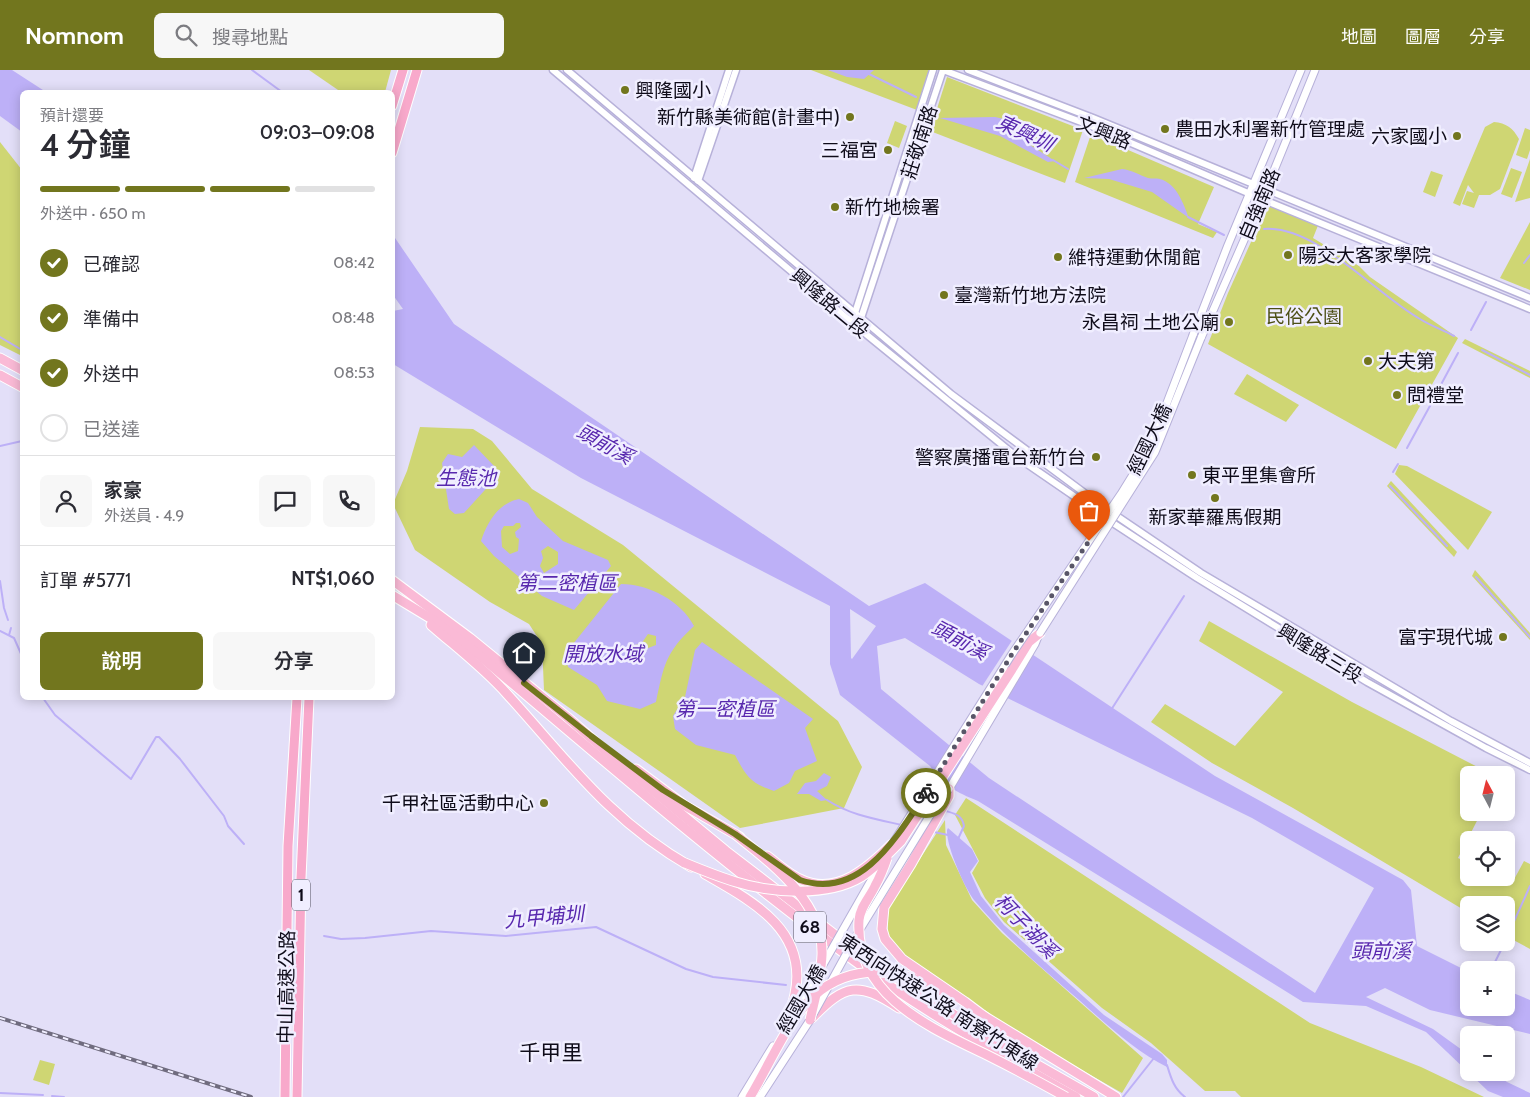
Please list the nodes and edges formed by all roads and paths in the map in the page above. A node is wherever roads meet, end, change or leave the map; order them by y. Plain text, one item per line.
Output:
1 (403, 70) edge
2 (417, 70) edge
3 (554, 70) edge
4 (567, 70) edge
5 (729, 70) edge
6 (736, 70) edge
7 (934, 70) edge
8 (943, 70) edge
9 (968, 70) edge
10 (1301, 70) edge
11 (1315, 70) edge
12 (395, 96) edge
13 (395, 143) edge
14 (696, 178) junction
15 (1253, 184) junction
16 (692, 186) junction
17 (1266, 190) junction
18 (1249, 194) junction
19 (1262, 200) junction
20 (1530, 298) edge
21 (1530, 309) edge
22 (855, 313) junction
23 (862, 319) junction
24 (850, 320) junction
25 (856, 326) junction
26 (1193, 334) joint
27 (1201, 338) joint
28 (0, 358) edge
29 (20, 369) edge
30 (0, 375) edge
31 (20, 386) edge
32 (1120, 518) joint
33 (1116, 525) joint
34 (395, 582) edge
35 (395, 597) edge
36 (414, 610) junction
37 (1040, 633) junction
38 (297, 700) edge
39 (309, 700) edge
40 (591, 736) junction
41 (614, 763) junction
42 (1530, 764) edge
43 (1530, 770) edge
44 (949, 789) junction
45 (735, 834) junction
46 (894, 842) junction
47 (685, 863) junction
48 (859, 931) junction
49 (821, 967) junction
50 (907, 1013) junction
51 (985, 1017) junction
52 (810, 1020) junction
53 (784, 1026) junction
54 (1025, 1063) junction
55 (763, 1064) junction
56 (297, 1096) edge
57 (283, 1097) edge
58 (737, 1097) edge
59 (742, 1097) edge
60 (750, 1097) edge
61 (760, 1097) edge
62 (1066, 1097) edge
63 (1076, 1097) edge
64 (1094, 1097) edge
65 (1116, 1097) edge

1 - 12 highway
2 - 13 highway
3 - 16 street, 興隆路二段
4 - 14 street, 興隆路二段
5 - 14 street
6 - 14 street
7 - 22 street, 莊敬南路
8 - 18 street, 文興路
8 - 23 street, 莊敬南路
9 - 15 street, 文興路
10 - 15 main road, 自強南路
11 - 17 main road, 自強南路
14 - 16 street
14 - 22 street, 興隆路二段
15 - 17 street, 文興路
15 - 18 main road, 自強南路
16 - 24 street, 興隆路二段
17 - 19 main road, 自強南路
17 - 20 street, 文興路
18 - 19 street, 文興路
18 - 26 main road, 自強南路
19 - 21 street, 文興路
19 - 27 main road, 自強南路
22 - 23 street, 興隆路二段
22 - 24 street, 莊敬南路
23 - 25 street, 莊敬南路
23 - 32 street, 興隆路二段
24 - 25 street, 興隆路二段
25 - 33 street, 興隆路二段
26 - 46 main road, 經國大橋, bridge
27 - 37 main road, 經國大橋, bridge
28 - 29 highway
30 - 31 highway
32 - 42 street, 興隆路三段
33 - 43 street, 興隆路三段
34 - 40 highway, 東西向快速公路 南寮竹東線 / 68
35 - 36 highway, 東西向快速公路 南寮竹東線 / 68
36 - 41 highway, 東西向快速公路 南寮竹東線 / 68
36 - 47 highway
37 - 44 main road, 經國大橋
37 - 47 highway, bridge
38 - 57 highway, 中山高速公路 / 1
39 - 56 highway, 中山高速公路 / 1
40 - 41 highway, 東西向快速公路 南寮竹東線 / 68
40 - 45 highway
41 - 54 highway, 東西向快速公路 南寮竹東線 / 68
44 - 48 main road, 經國大橋, bridge
44 - 51 highway
45 - 46 highway, bridge
45 - 49 highway, bridge
46 - 48 highway, bridge
46 - 49 main road, 經國大橋, bridge
47 - 53 highway, bridge
48 - 50 highway, bridge
48 - 52 main road, 經國大橋, bridge
49 - 52 highway, bridge
49 - 53 main road, 經國大橋, bridge
50 - 52 highway, bridge
50 - 62 highway, bridge
51 - 60 highway, bridge
51 - 65 highway
52 - 61 main road, 經國大橋, bridge
53 - 55 main road, 經國大橋
54 - 63 highway, 東西向快速公路 南寮竹東線 / 68
54 - 64 highway, 東西向快速公路 南寮竹東線 / 68
55 - 58 main road
55 - 59 main road, 經國大橋

